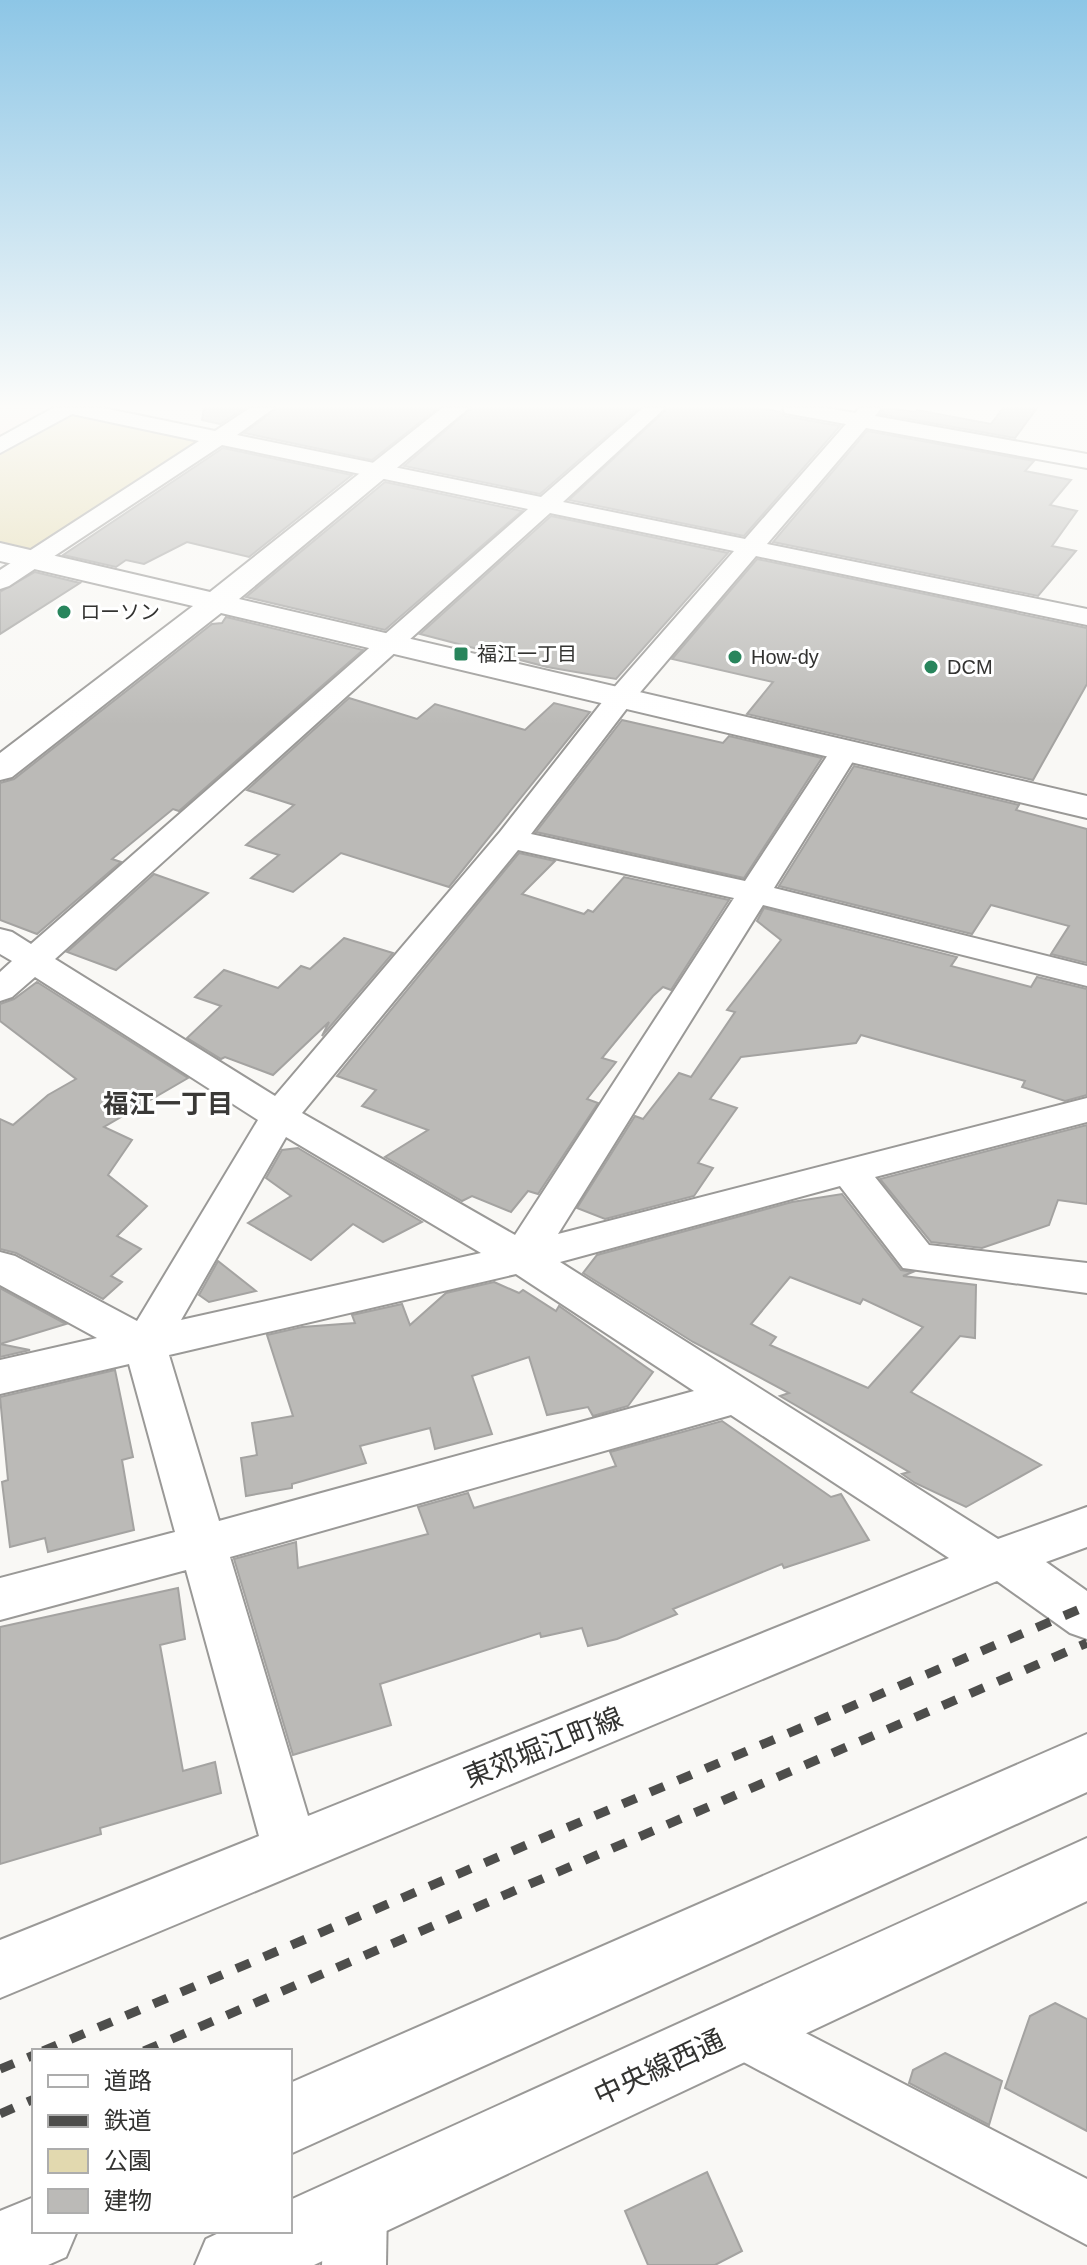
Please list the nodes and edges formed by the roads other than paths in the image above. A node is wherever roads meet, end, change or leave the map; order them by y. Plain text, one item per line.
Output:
1 (103, 514) edge
2 (324, 514) edge
3 (533, 514) edge
4 (595, 514) edge
5 (779, 514) edge
6 (750, 547) junction
7 (0, 552) edge
8 (32, 560) junction
9 (0, 581) edge
10 (218, 601) junction
11 (1087, 617) edge
12 (391, 644) junction
13 (621, 697) junction
14 (845, 750) junction
15 (0, 770) edge
16 (1087, 807) edge
17 (511, 839) junction
18 (755, 893) junction
19 (0, 939) edge
20 (35, 961) junction
21 (1087, 976) edge
22 (0, 990) edge
23 (1087, 1110) edge
24 (279, 1116) junction
25 (849, 1170) junction
26 (522, 1258) junction
27 (0, 1267) edge
28 (1087, 1278) edge
29 (145, 1345) junction
30 (0, 1377) edge
31 (738, 1396) junction
32 (1087, 1527) edge
33 (203, 1545) junction
34 (997, 1560) junction
35 (0, 1599) edge
36 (1087, 1618) edge
37 (1087, 1762) edge
38 (291, 1851) junction
39 (1087, 1869) edge
40 (0, 1969) edge
41 (742, 2029) junction
42 (292, 2118) edge
43 (1087, 2213) edge
44 (36, 2233) edge
45 (355, 2235) edge
46 (0, 2249) edge
47 (232, 2265) edge

1 - 8 street
2 - 10 street
3 - 12 street
4 - 6 street
5 - 6 street
6 - 11 street
6 - 13 street
7 - 8 street
8 - 9 street
8 - 10 street
10 - 12 street
10 - 15 street
12 - 13 street
12 - 20 street
13 - 14 street
13 - 17 street
14 - 16 street
14 - 18 street
17 - 18 street
17 - 24 street
18 - 21 street
18 - 26 street
19 - 20 street
20 - 22 street
20 - 24 street
23 - 25 street
24 - 26 street
24 - 29 street
25 - 26 street
25 - 28 street
26 - 29 street
26 - 31 street
27 - 29 street
29 - 30 street
29 - 33 street
31 - 33 street
31 - 34 street
32 - 34 street, 東郊堀江町線
33 - 35 street
33 - 38 street
34 - 36 street
34 - 38 street, 東郊堀江町線
37 - 42 street
38 - 40 street, 東郊堀江町線
39 - 41 street, 中央線西通
41 - 43 street
41 - 45 street, 中央線西通
44 - 46 street
45 - 47 street, 中央線西通

